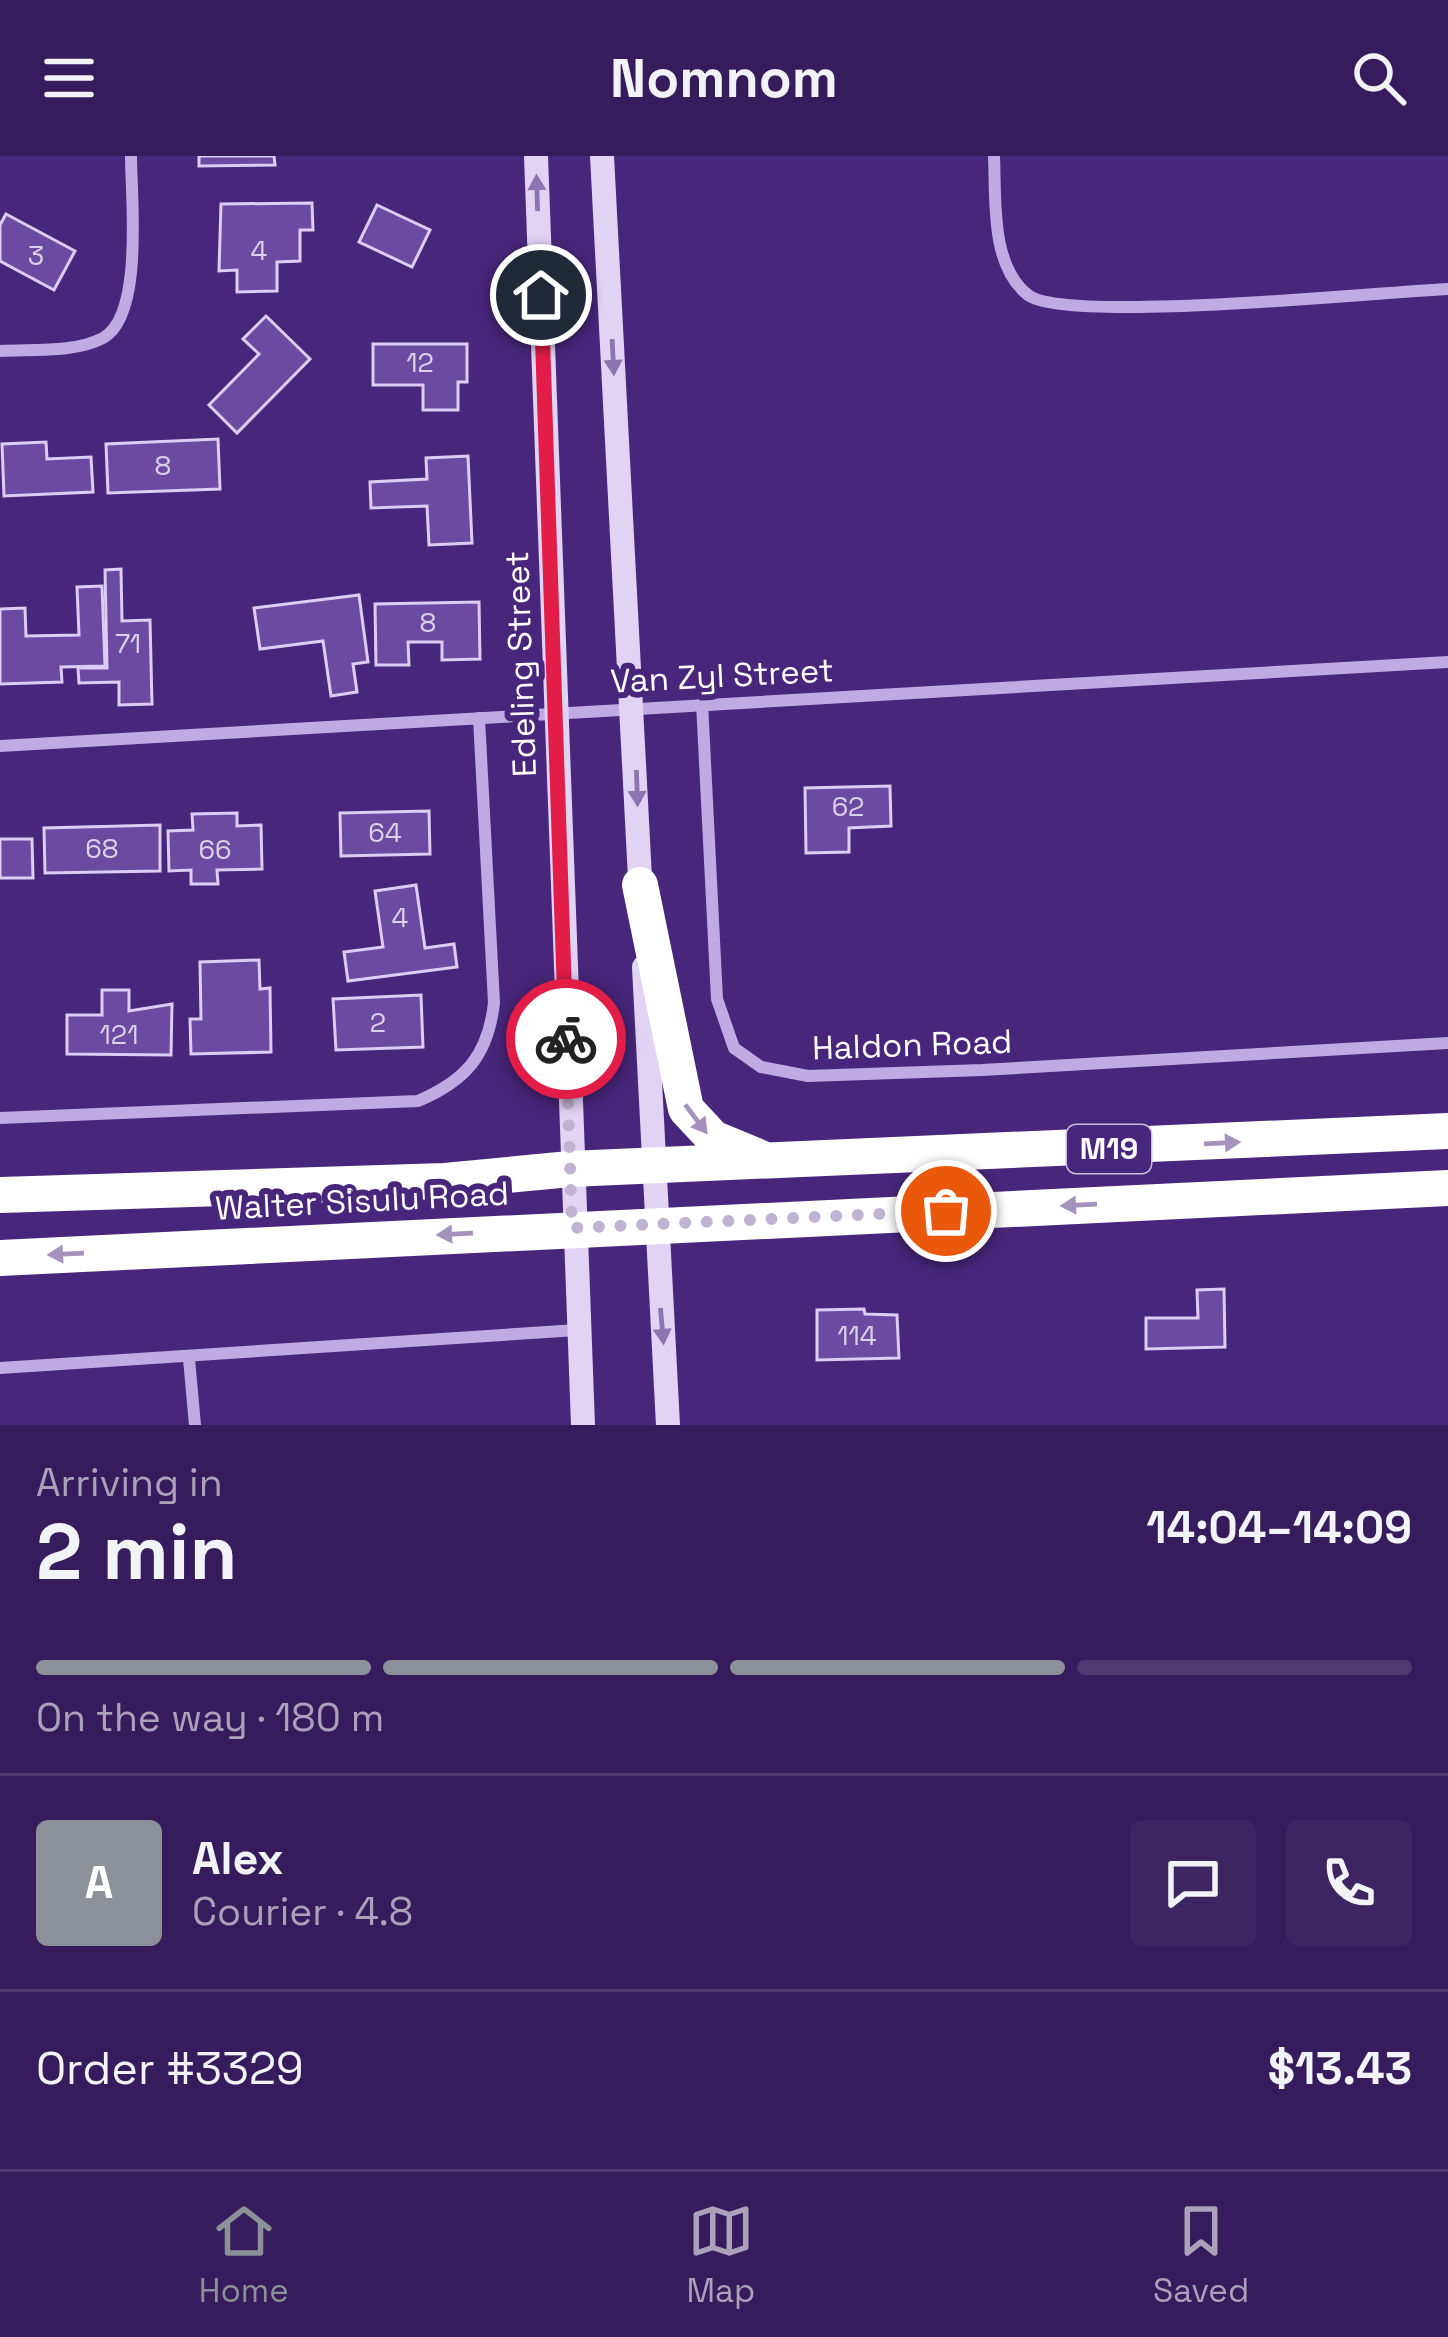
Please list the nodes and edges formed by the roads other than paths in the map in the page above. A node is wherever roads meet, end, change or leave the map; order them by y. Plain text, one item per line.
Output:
1 (131, 156) edge
2 (536, 156) edge
3 (602, 156) edge
4 (994, 156) edge
5 (1448, 289) edge
6 (0, 351) edge
7 (1448, 662) edge
8 (702, 703) junction
9 (633, 708) junction
10 (554, 713) junction
11 (479, 718) junction
12 (0, 746) edge
13 (640, 885) junction
14 (1448, 1043) edge
15 (0, 1118) edge
16 (1442, 1132) edge
17 (1138, 1148) junction
18 (770, 1161) junction
19 (651, 1167) junction
20 (570, 1169) junction
21 (1443, 1188) edge
22 (0, 1195) edge
23 (1142, 1202) junction
24 (655, 1227) junction
25 (572, 1228) junction
26 (0, 1258) edge
27 (577, 1330) junction
28 (189, 1359) junction
29 (0, 1367) edge
30 (195, 1425) edge
31 (583, 1425) edge
32 (668, 1425) edge

1 - 6 street
10 -> 2 street, Edeling Street
3 -> 9 street
4 - 5 street
7 - 8 street, Van Zyl Street
8 - 9 street, Van Zyl Street
8 - 14 street, Haldon Road
9 - 10 street, Van Zyl Street
9 -> 13 street
10 - 11 street, Van Zyl Street
10 - 20 street, Edeling Street
11 - 12 street, Van Zyl Street
11 - 15 street
13 -> 18 highway
13 - 19 street
17 -> 16 highway, Walter Sisulu Road / M19
16 - 21 highway
17 - 18 highway, Walter Sisulu Road / M19
17 - 23 highway
18 - 19 highway, Walter Sisulu Road / M19
19 - 20 highway, Walter Sisulu Road / M19
19 - 24 street
20 - 22 highway, Walter Sisulu Road / M19
20 - 25 street, Edeling Street
21 - 23 highway, Walter Sisulu Road / M19
23 -> 24 highway, Walter Sisulu Road / M19
24 - 25 highway, Walter Sisulu Road / M19
24 -> 32 street
25 -> 26 highway, Walter Sisulu Road / M19
25 - 27 street, Edeling Street
27 - 28 street
27 - 31 street, Edeling Street
28 - 29 street
28 - 30 street

